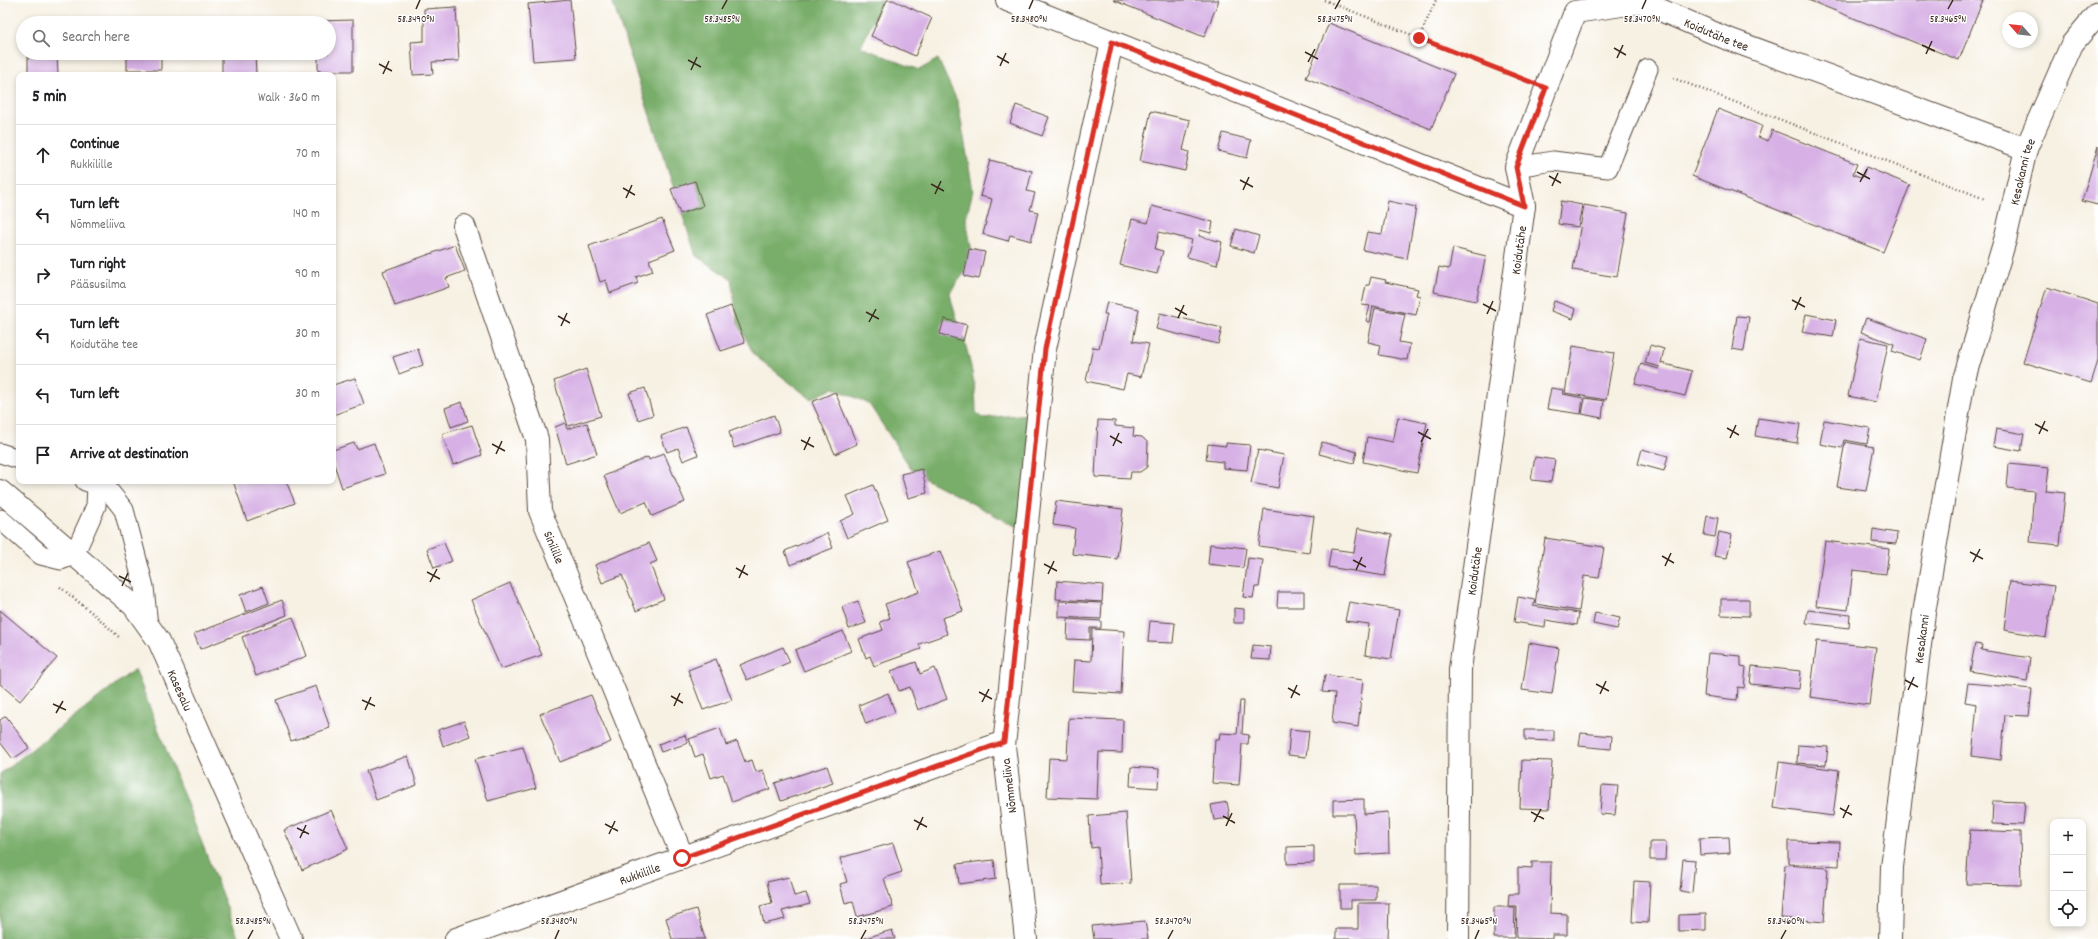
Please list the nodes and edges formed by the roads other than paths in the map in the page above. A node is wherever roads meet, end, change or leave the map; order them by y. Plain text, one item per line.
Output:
1 (1007, 0) edge
2 (2098, 13) edge
3 (1112, 42) junction
4 (1648, 69) road end
5 (2026, 149) junction
6 (1516, 167) junction
7 (1524, 206) junction
8 (464, 226) dead end
9 (1975, 342) joint
10 (0, 453) edge
11 (16, 458) edge
12 (91, 484) edge
13 (93, 484) edge
14 (0, 490) edge
15 (0, 519) edge
16 (74, 554) junction
17 (148, 626) junction
18 (1004, 742) junction
19 (682, 858) junction
20 (291, 939) edge
21 (456, 939) edge
22 (1026, 939) edge
23 (1458, 939) edge
24 (1890, 939) edge

1 - 3 street
2 - 5 street, Kesakanni tee
3 - 7 street
3 - 18 street, Nõmmeliiva
4 - 6 lane
5 - 6 street, Koidutähe tee
5 - 9 street, Kesakanni tee
6 - 7 street
7 - 23 street, Koidutähe
8 - 19 street, Sinilille
9 - 24 street, Kesakanni
10 - 11 lane
12 - 16 lane
13 - 17 lane
14 - 16 street, Kasesalu
15 - 16 lane
16 - 17 street, Kasesalu
17 - 20 street, Kasesalu
18 - 19 street, Rukkilille
18 - 22 street, Nõmmeliiva
19 - 21 street, Rukkilille

